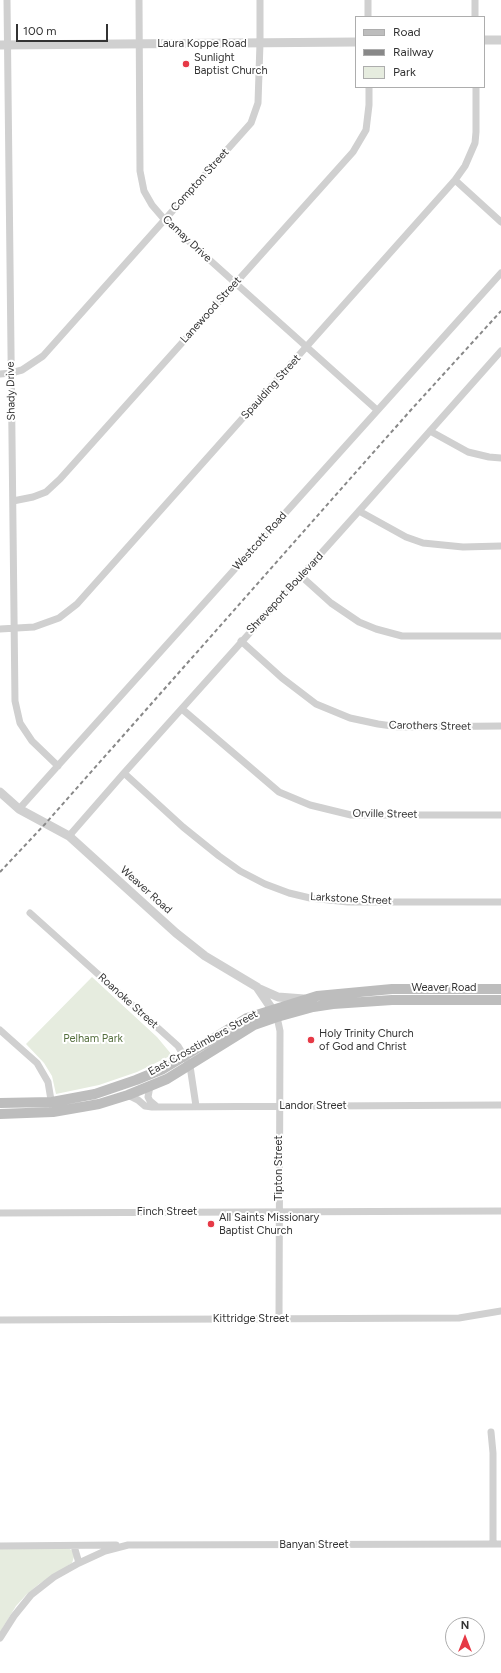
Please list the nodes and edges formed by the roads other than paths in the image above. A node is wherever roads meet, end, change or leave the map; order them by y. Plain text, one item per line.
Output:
1 (7, 0) edge
2 (138, 0) edge
3 (260, 0) edge
4 (368, 0) edge
5 (475, 0) edge
6 (368, 16) edge
7 (475, 16) edge
8 (485, 40) edge
9 (501, 40) edge
10 (355, 42) edge
11 (260, 43) junction
12 (139, 44) junction
13 (4, 45) edge
14 (369, 88) edge
15 (476, 88) edge
16 (455, 180) junction
17 (164, 219) junction
18 (501, 222) edge
19 (501, 273) edge
20 (235, 283) junction
21 (306, 347) junction
22 (501, 351) edge
23 (11, 373) junction
24 (0, 374) edge
25 (377, 410) junction
26 (430, 431) junction
27 (501, 458) edge
28 (13, 501) junction
29 (359, 512) junction
30 (501, 546) edge
31 (301, 576) junction
32 (0, 629) edge
33 (14, 629) junction
34 (501, 636) edge
35 (241, 641) junction
36 (182, 709) junction
37 (501, 726) edge
38 (58, 766) junction
39 (124, 772) junction
40 (0, 792) edge
41 (19, 809) junction
42 (501, 815) edge
43 (69, 836) junction
44 (501, 902) edge
45 (30, 913) dead end
46 (257, 987) junction
47 (419, 989) junction
48 (501, 989) edge
49 (304, 999) junction
50 (418, 1000) junction
51 (501, 1000) edge
52 (275, 1013) junction
53 (0, 1030) edge
54 (185, 1055) junction
55 (190, 1066) junction
56 (150, 1086) junction
57 (128, 1095) junction
58 (0, 1104) edge
59 (501, 1105) edge
60 (156, 1106) junction
61 (196, 1106) junction
62 (279, 1106) junction
63 (52, 1107) junction
64 (0, 1114) edge
65 (501, 1211) edge
66 (279, 1212) junction
67 (0, 1213) edge
68 (501, 1311) edge
69 (279, 1318) junction
70 (0, 1320) edge
71 (491, 1432) dead end
72 (493, 1544) junction
73 (501, 1544) edge
74 (0, 1546) edge
75 (74, 1546) junction
76 (128, 1546) junction
77 (79, 1563) junction
78 (0, 1638) edge

1 - 13 street, Shady Drive
2 - 12 street, Camay Drive
3 - 11 street, Compton Street
4 - 6 street
5 - 7 street
8 - 9 street
10 - 11 street, Laura Koppe Road
11 - 12 street, Laura Koppe Road
11 - 17 street, Compton Street
12 - 13 street, Laura Koppe Road
12 - 17 street, Camay Drive
13 - 23 street, Shady Drive
14 - 20 street, Lanewood Street
15 - 16 street, Spaulding Street
16 - 18 street
16 - 21 street, Spaulding Street
17 - 20 street, Camay Drive
17 - 23 street, Compton Street
19 - 25 street, Westcott Road
20 - 21 street, Camay Drive
20 - 28 street, Lanewood Street
21 - 25 street, Camay Drive
21 - 33 street, Spaulding Street
22 - 26 street, Shreveport Boulevard
23 - 24 street, Compton Street
23 - 28 street, Shady Drive
25 - 38 street, Westcott Road
26 - 27 street
26 - 29 street, Shreveport Boulevard
28 - 33 street, Shady Drive
29 - 30 street
29 - 31 street, Shreveport Boulevard
31 - 34 street
31 - 35 street, Shreveport Boulevard
32 - 33 street, Spaulding Street
33 - 38 street, Shady Drive
35 - 36 street, Shreveport Boulevard
35 - 37 street, Carothers Street
36 - 39 street, Shreveport Boulevard
36 - 42 street, Orville Street
38 - 41 street, Westcott Road
39 - 43 street, Shreveport Boulevard
39 - 44 street, Larkstone Street
40 - 41 street, Weaver Road
41 - 43 street, Weaver Road
43 - 46 street, Weaver Road
45 - 54 street, Roanoke Street
46 - 49 street
46 - 52 street, Weaver Road
47 - 48 main road, Weaver Road
47 - 49 main road, Weaver Road
47 - 50 main road
49 - 52 main road, Weaver Road
50 - 51 main road, Weaver Road
50 - 52 main road, Weaver Road
52 - 54 main road, East Crosstimbers Street
52 - 55 main road, East Crosstimbers Street
52 - 62 street, Tipton Street
53 - 63 street
54 - 55 street, Roanoke Street
54 - 63 main road, East Crosstimbers Street
55 - 56 main road, East Crosstimbers Street
55 - 61 street, Roanoke Street
56 - 57 main road, East Crosstimbers Street
56 - 60 street
57 - 60 street, Landor Street
57 - 63 main road, East Crosstimbers Street
58 - 63 main road, East Crosstimbers Street
59 - 62 street, Landor Street
60 - 61 street, Landor Street
61 - 62 street, Landor Street
62 - 66 street, Tipton Street
63 - 64 main road, East Crosstimbers Street
65 - 66 street, Finch Street
66 - 67 street, Finch Street
66 - 69 street, Tipton Street
68 - 69 street, Kittridge Street
69 - 70 street, Kittridge Street
71 - 72 street
72 - 73 street, Banyan Street
72 - 76 street, Banyan Street
74 - 75 street, Banyan Street
75 - 76 street, Banyan Street
75 - 77 street
76 - 77 street, Banyan Street
77 - 78 street, Banyan Street

